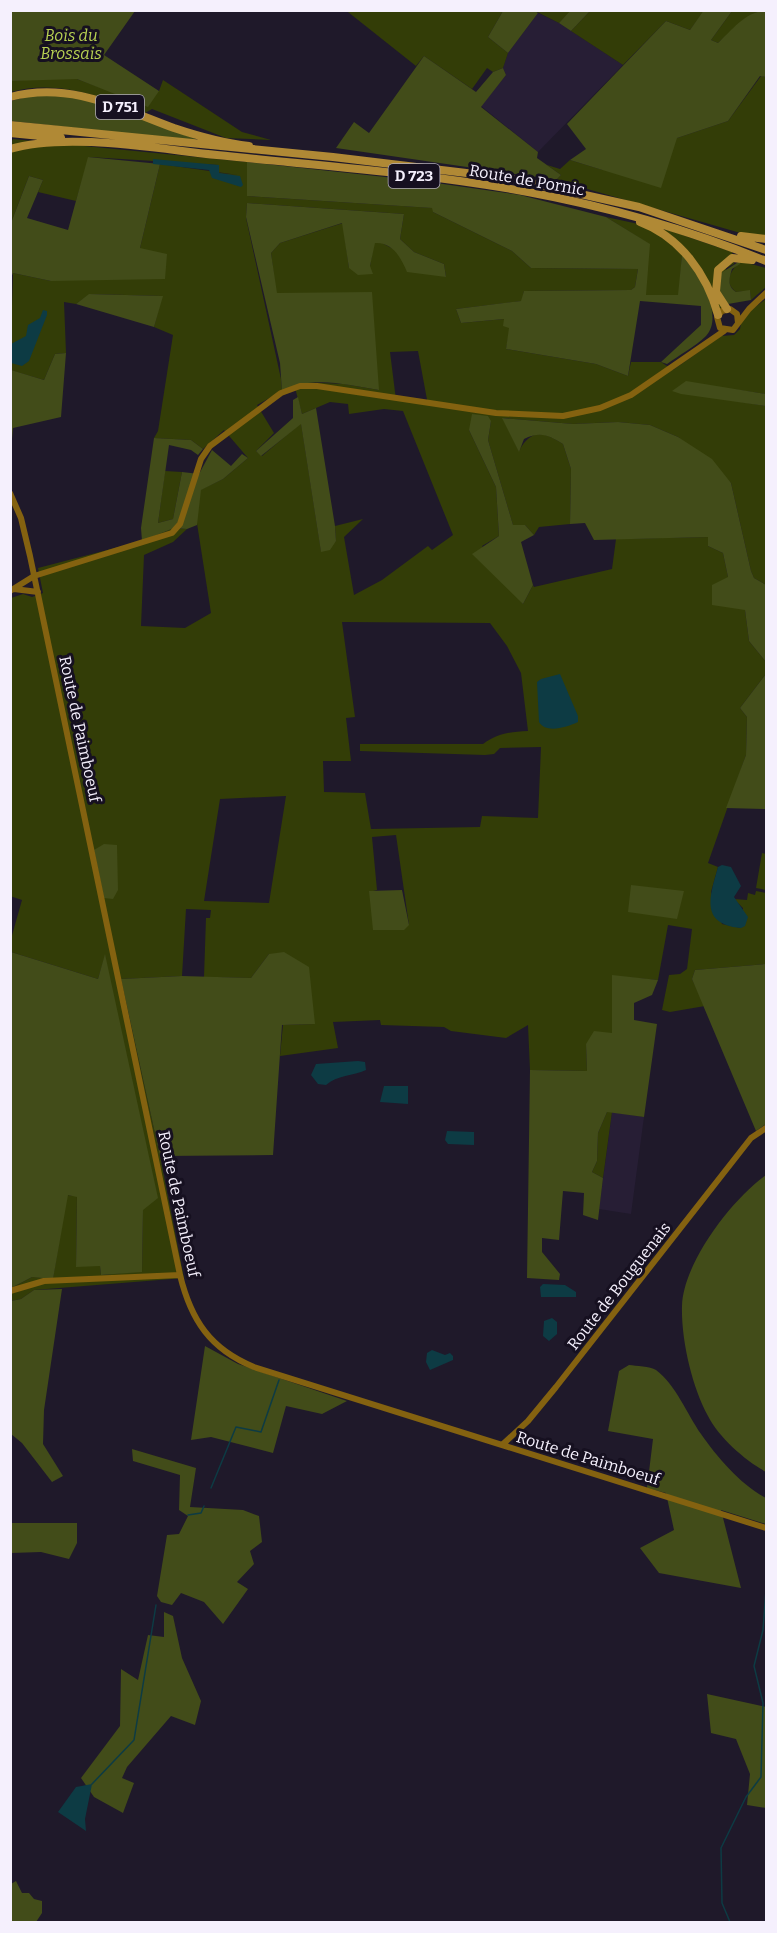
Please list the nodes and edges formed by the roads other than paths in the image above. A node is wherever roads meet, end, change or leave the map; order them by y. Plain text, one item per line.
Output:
1 (10, 96) edge
2 (10, 125) edge
3 (10, 133) edge
4 (122, 145) junction
5 (10, 149) edge
6 (278, 152) junction
7 (626, 214) junction
8 (719, 232) junction
9 (766, 239) edge
10 (766, 250) edge
11 (766, 263) edge
12 (766, 293) edge
13 (756, 302) junction
14 (730, 310) junction
15 (717, 319) junction
16 (738, 323) junction
17 (724, 331) junction
18 (705, 341) junction
19 (10, 493) edge
20 (34, 576) junction
21 (12, 590) edge
22 (38, 592) junction
23 (766, 1128) edge
24 (180, 1275) junction
25 (10, 1291) edge
26 (502, 1444) junction
27 (766, 1528) edge

1 - 6 highway, D 751
2 - 6 highway, D 723
3 - 4 highway, D 723
4 - 5 highway
4 - 7 highway, Route de Pornic / D 723
6 - 8 highway, Route de Pornic / D 723
7 - 11 highway, Route de Pornic / D 723
7 - 15 highway
8 - 9 highway
8 - 10 highway, Route de Pornic / D 723
11 - 14 highway
12 - 13 street
13 - 14 street
13 - 16 street
14 - 15 street
14 - 16 street
15 - 17 street
15 - 18 street
16 - 17 street
17 - 18 street
18 - 20 street
19 - 20 street, Route de Paimboeuf
20 - 21 street
20 - 22 street, Route de Paimboeuf
21 - 22 street
22 - 24 street, Route de Paimboeuf
23 - 26 street, Route de Bouguenais
24 - 25 street
24 - 26 street, Route de Paimboeuf
26 - 27 street, Route de Paimboeuf

